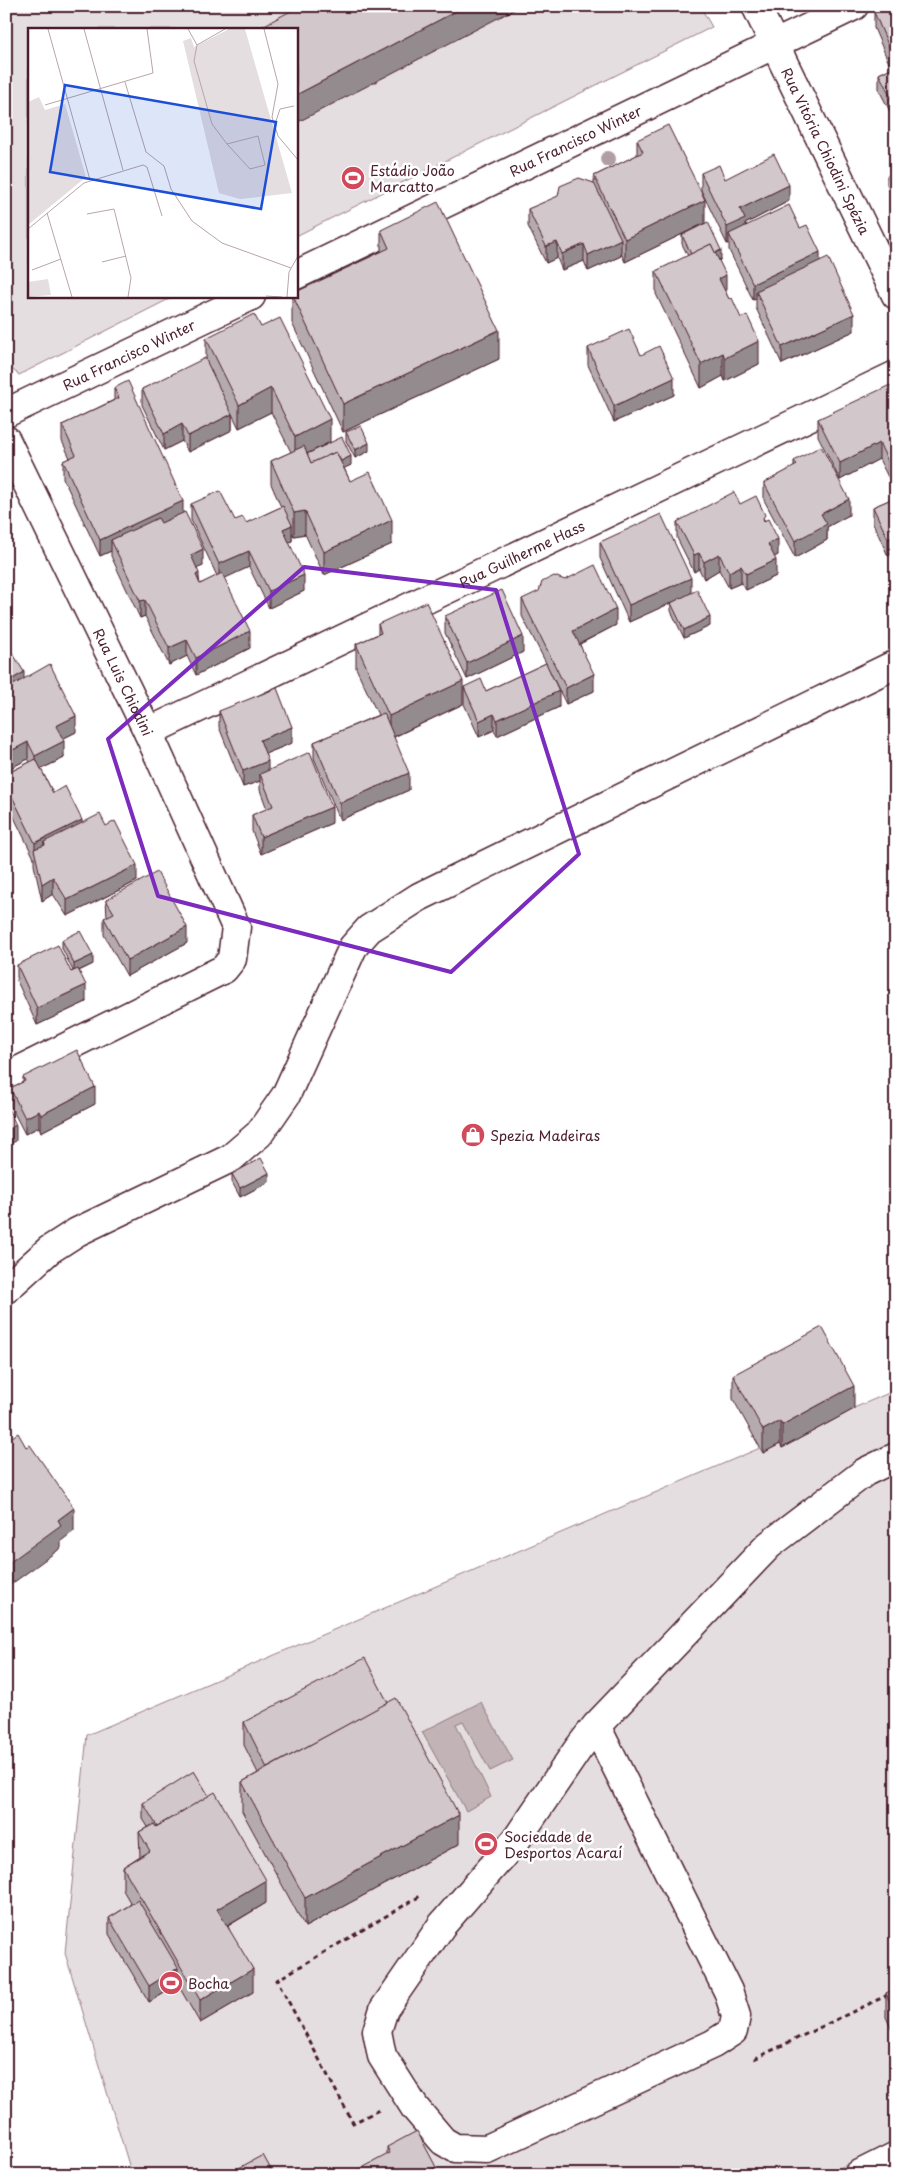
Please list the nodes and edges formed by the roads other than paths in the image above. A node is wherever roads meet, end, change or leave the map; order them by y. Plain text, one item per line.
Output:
1 (756, 6) edge
2 (854, 6) edge
3 (774, 44) junction
4 (298, 274) edge
5 (896, 295) edge
6 (247, 298) edge
7 (896, 375) edge
8 (6, 413) edge
9 (6, 440) edge
10 (896, 664) edge
11 (148, 732) junction
12 (6, 1077) edge
13 (6, 1289) edge
14 (896, 1457) edge
15 (596, 1726) junction
16 (896, 2156) edge
17 (867, 2173) edge

1 - 3 street, Rua Vitória Chiodini Spézia
2 - 3 street, Rua Francisco Winter
3 - 4 street, Rua Francisco Winter
3 - 5 street, Rua Vitória Chiodini Spézia
6 - 8 street, Rua Francisco Winter
7 - 11 street, Rua Guilherme Hass
9 - 11 street, Rua Luis Chiodini
10 - 13 street
11 - 12 street, Rua Luis Chiodini
14 - 15 street
15 - 15 street
16 - 17 street

